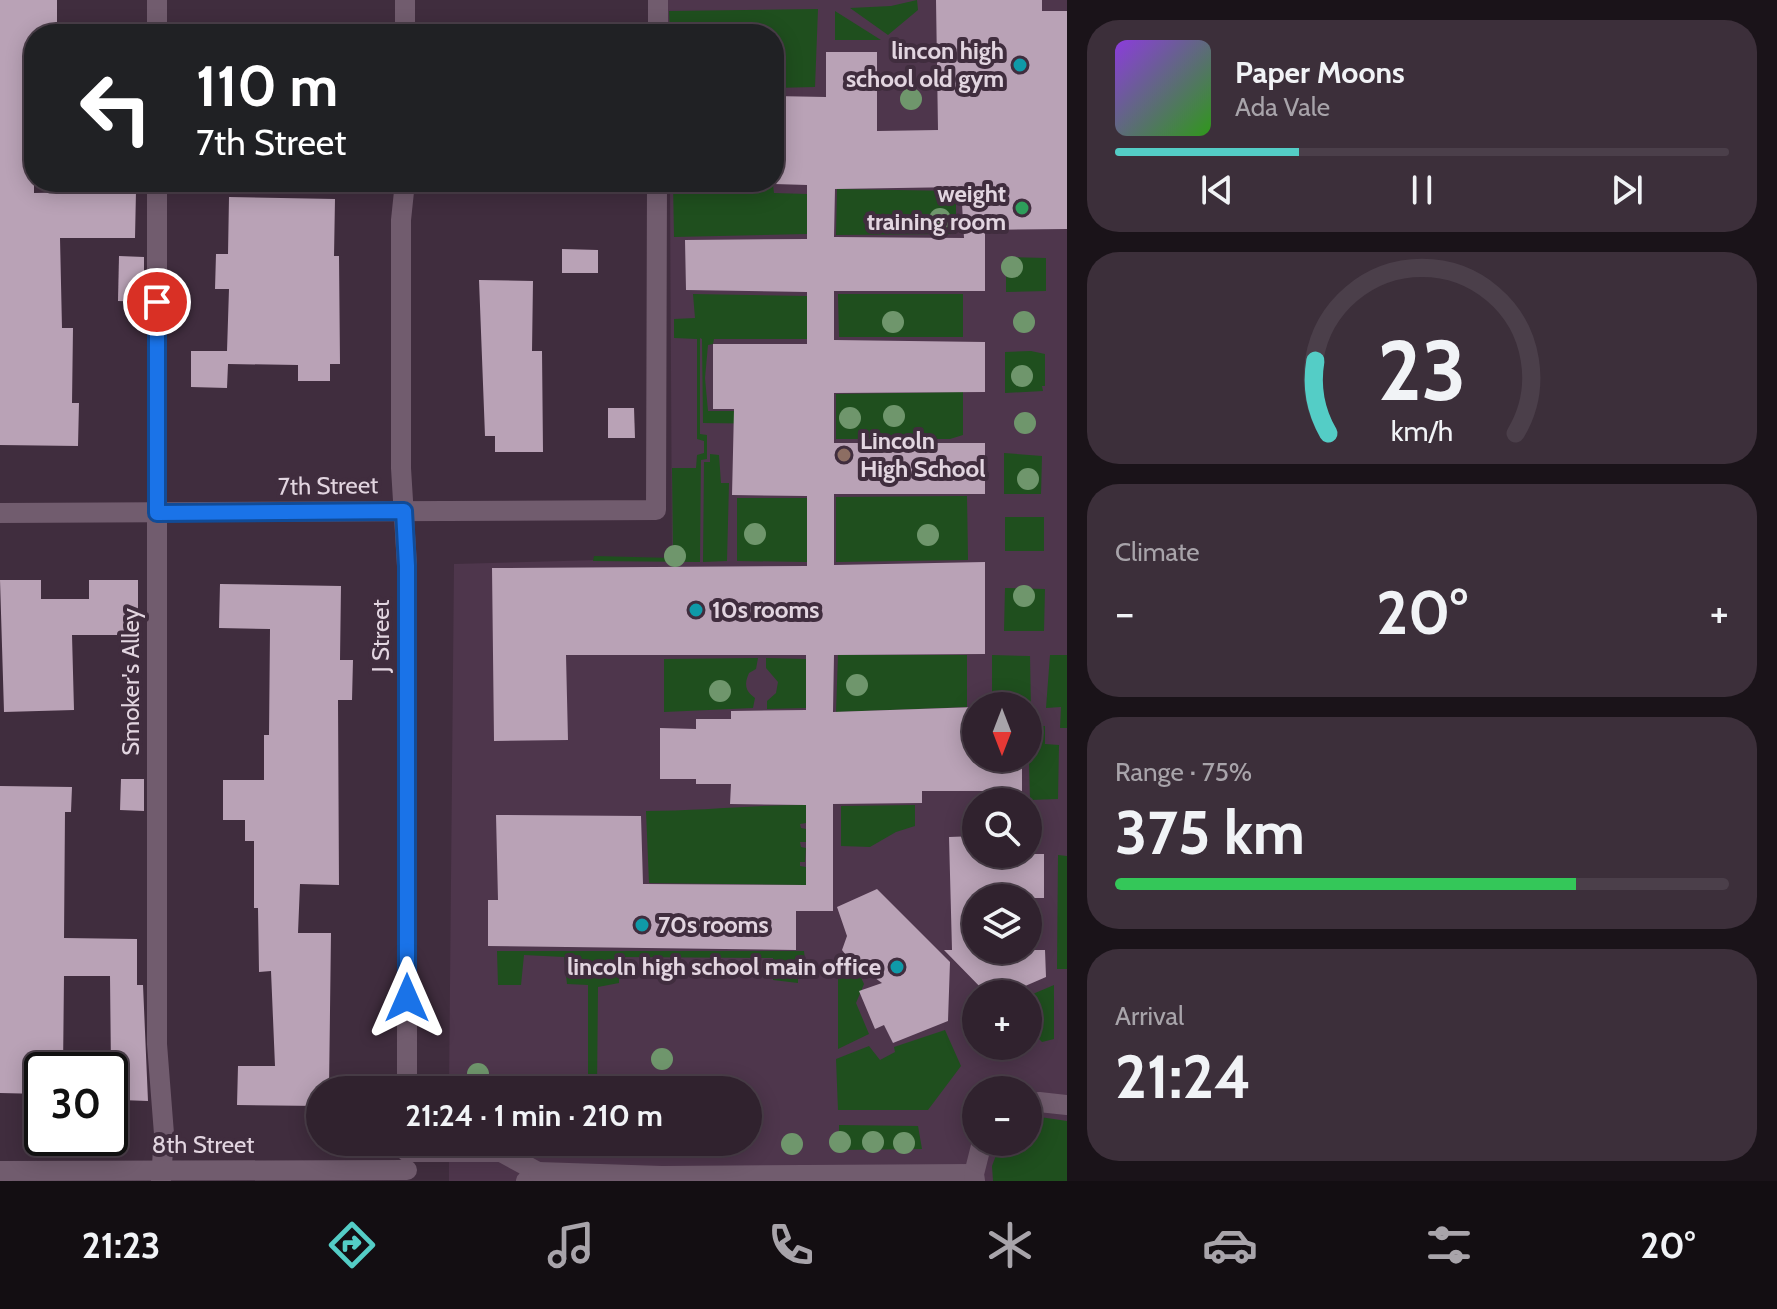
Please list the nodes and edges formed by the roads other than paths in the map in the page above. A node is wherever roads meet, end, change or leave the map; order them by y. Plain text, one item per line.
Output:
1 (157, 0) edge
2 (405, 0) edge
3 (658, 0) edge
4 (157, 24) edge
5 (405, 24) edge
6 (658, 24) edge
7 (157, 192) edge
8 (404, 192) edge
9 (657, 192) edge
10 (404, 511) junction
11 (0, 513) edge
12 (157, 513) junction
13 (407, 1076) edge
14 (1042, 1102) edge
15 (1067, 1105) edge
16 (979, 1156) edge
17 (407, 1161) edge
18 (0, 1171) edge
19 (161, 1176) edge
20 (532, 1177) edge
21 (975, 1177) edge
22 (662, 1179) edge

1 - 4 street
2 - 5 street
3 - 6 street
7 - 12 street, Smoker's Alley
8 - 10 street, J Street
9 - 10 street, 7th Street
10 - 12 street, 7th Street
10 - 13 street, J Street
11 - 12 street, 7th Street
12 - 19 street, Smoker's Alley
14 - 15 street
16 - 21 street
17 - 19 street, 8th Street
17 - 20 street, 8th Street
18 - 19 street, 8th Street
20 - 22 street
21 - 22 street

